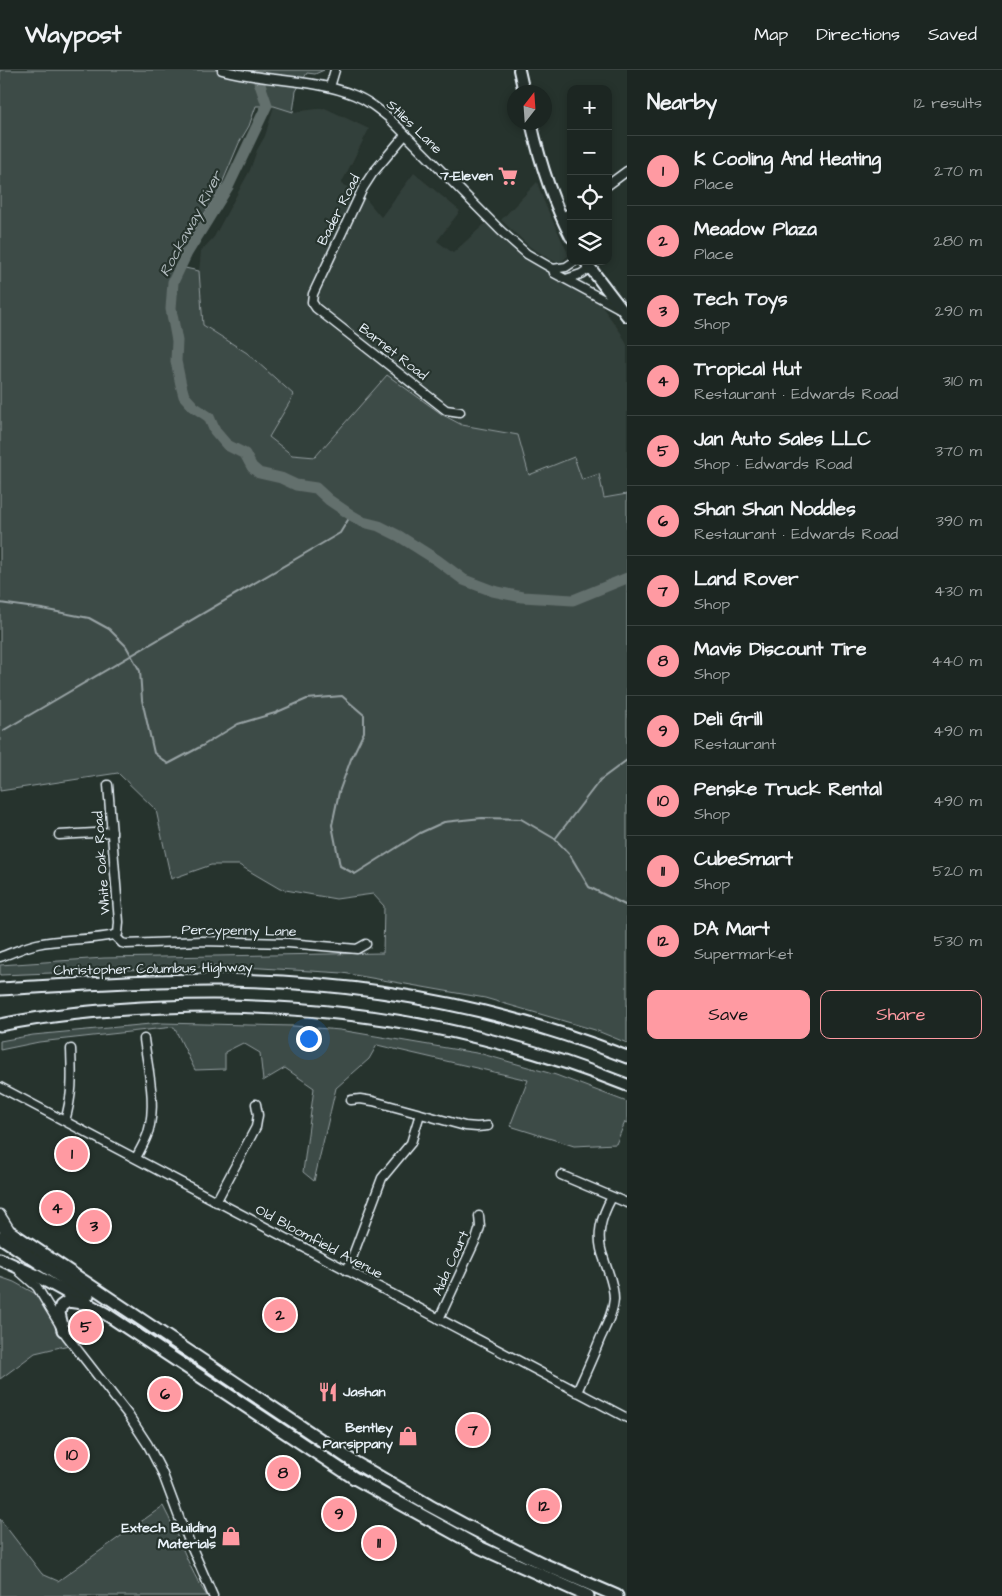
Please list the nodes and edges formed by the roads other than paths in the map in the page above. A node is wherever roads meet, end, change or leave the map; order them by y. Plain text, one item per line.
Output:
1 (222, 70) edge
2 (335, 70) edge
3 (519, 70) edge
4 (522, 85) edge
5 (330, 87) junction
6 (533, 130) edge
7 (406, 135) junction
8 (627, 171) edge
9 (612, 182) edge
10 (567, 214) edge
11 (561, 218) junction
12 (567, 229) edge
13 (569, 265) edge
14 (586, 265) edge
15 (588, 265) edge
16 (553, 269) junction
17 (566, 279) junction
18 (315, 306) joint
19 (624, 312) edge
20 (460, 412) dead end
21 (108, 785) dead end
22 (112, 832) junction
23 (59, 835) dead end
24 (114, 935) junction
25 (366, 944) dead end
26 (0, 957) edge
27 (0, 989) edge
28 (0, 1025) edge
29 (144, 1039) dead end
30 (71, 1049) dead end
31 (627, 1057) edge
32 (627, 1084) edge
33 (0, 1087) edge
34 (352, 1100) dead end
35 (256, 1104) dead end
36 (420, 1114) junction
37 (65, 1121) junction
38 (488, 1126) dead end
39 (136, 1158) junction
40 (561, 1174) dead end
41 (612, 1197) junction
42 (216, 1202) junction
43 (627, 1203) edge
44 (0, 1214) edge
45 (479, 1216) dead end
46 (0, 1224) edge
47 (18, 1236) junction
48 (0, 1237) edge
49 (1, 1259) edge
50 (347, 1271) junction
51 (89, 1304) junction
52 (106, 1314) junction
53 (439, 1319) junction
54 (63, 1330) junction
55 (578, 1392) junction
56 (627, 1418) edge
57 (213, 1596) edge
58 (588, 1596) edge
59 (617, 1596) edge

1 - 5 street, Stiles Lane
2 - 5 street
3 - 4 main road
5 - 7 street, Stiles Lane
6 - 11 main road
7 - 16 street, Stiles Lane
7 - 18 street, Bader Road
8 - 9 street
10 - 11 street
11 - 12 main road
13 - 16 street
14 - 17 street
15 - 19 main road
16 - 17 street, Stiles Lane
17 - 19 street, Stiles Lane
18 - 20 street, Barnet Road
21 - 22 street, White Oak Road
22 - 23 street
22 - 24 street, White Oak Road
24 - 25 street, Percypenny Lane
24 - 26 street
27 - 31 highway, Christopher Columbus Highway
28 - 32 highway
29 - 39 street
30 - 37 street
33 - 37 street, Old Bloomfield Avenue
34 - 36 street
35 - 42 street
36 - 38 street
36 - 50 street
37 - 39 street, Old Bloomfield Avenue
39 - 42 street, Old Bloomfield Avenue
40 - 41 street
41 - 43 street
41 - 55 street
42 - 50 street, Old Bloomfield Avenue
44 - 47 street
45 - 53 street, Aida Court
46 - 47 highway
47 - 59 highway
48 - 52 highway
49 - 51 highway
49 - 54 street
50 - 53 street, Old Bloomfield Avenue
51 - 52 highway
51 - 54 highway
52 - 58 highway
53 - 55 street, Old Bloomfield Avenue
54 - 57 street
55 - 56 street, Old Bloomfield Avenue

